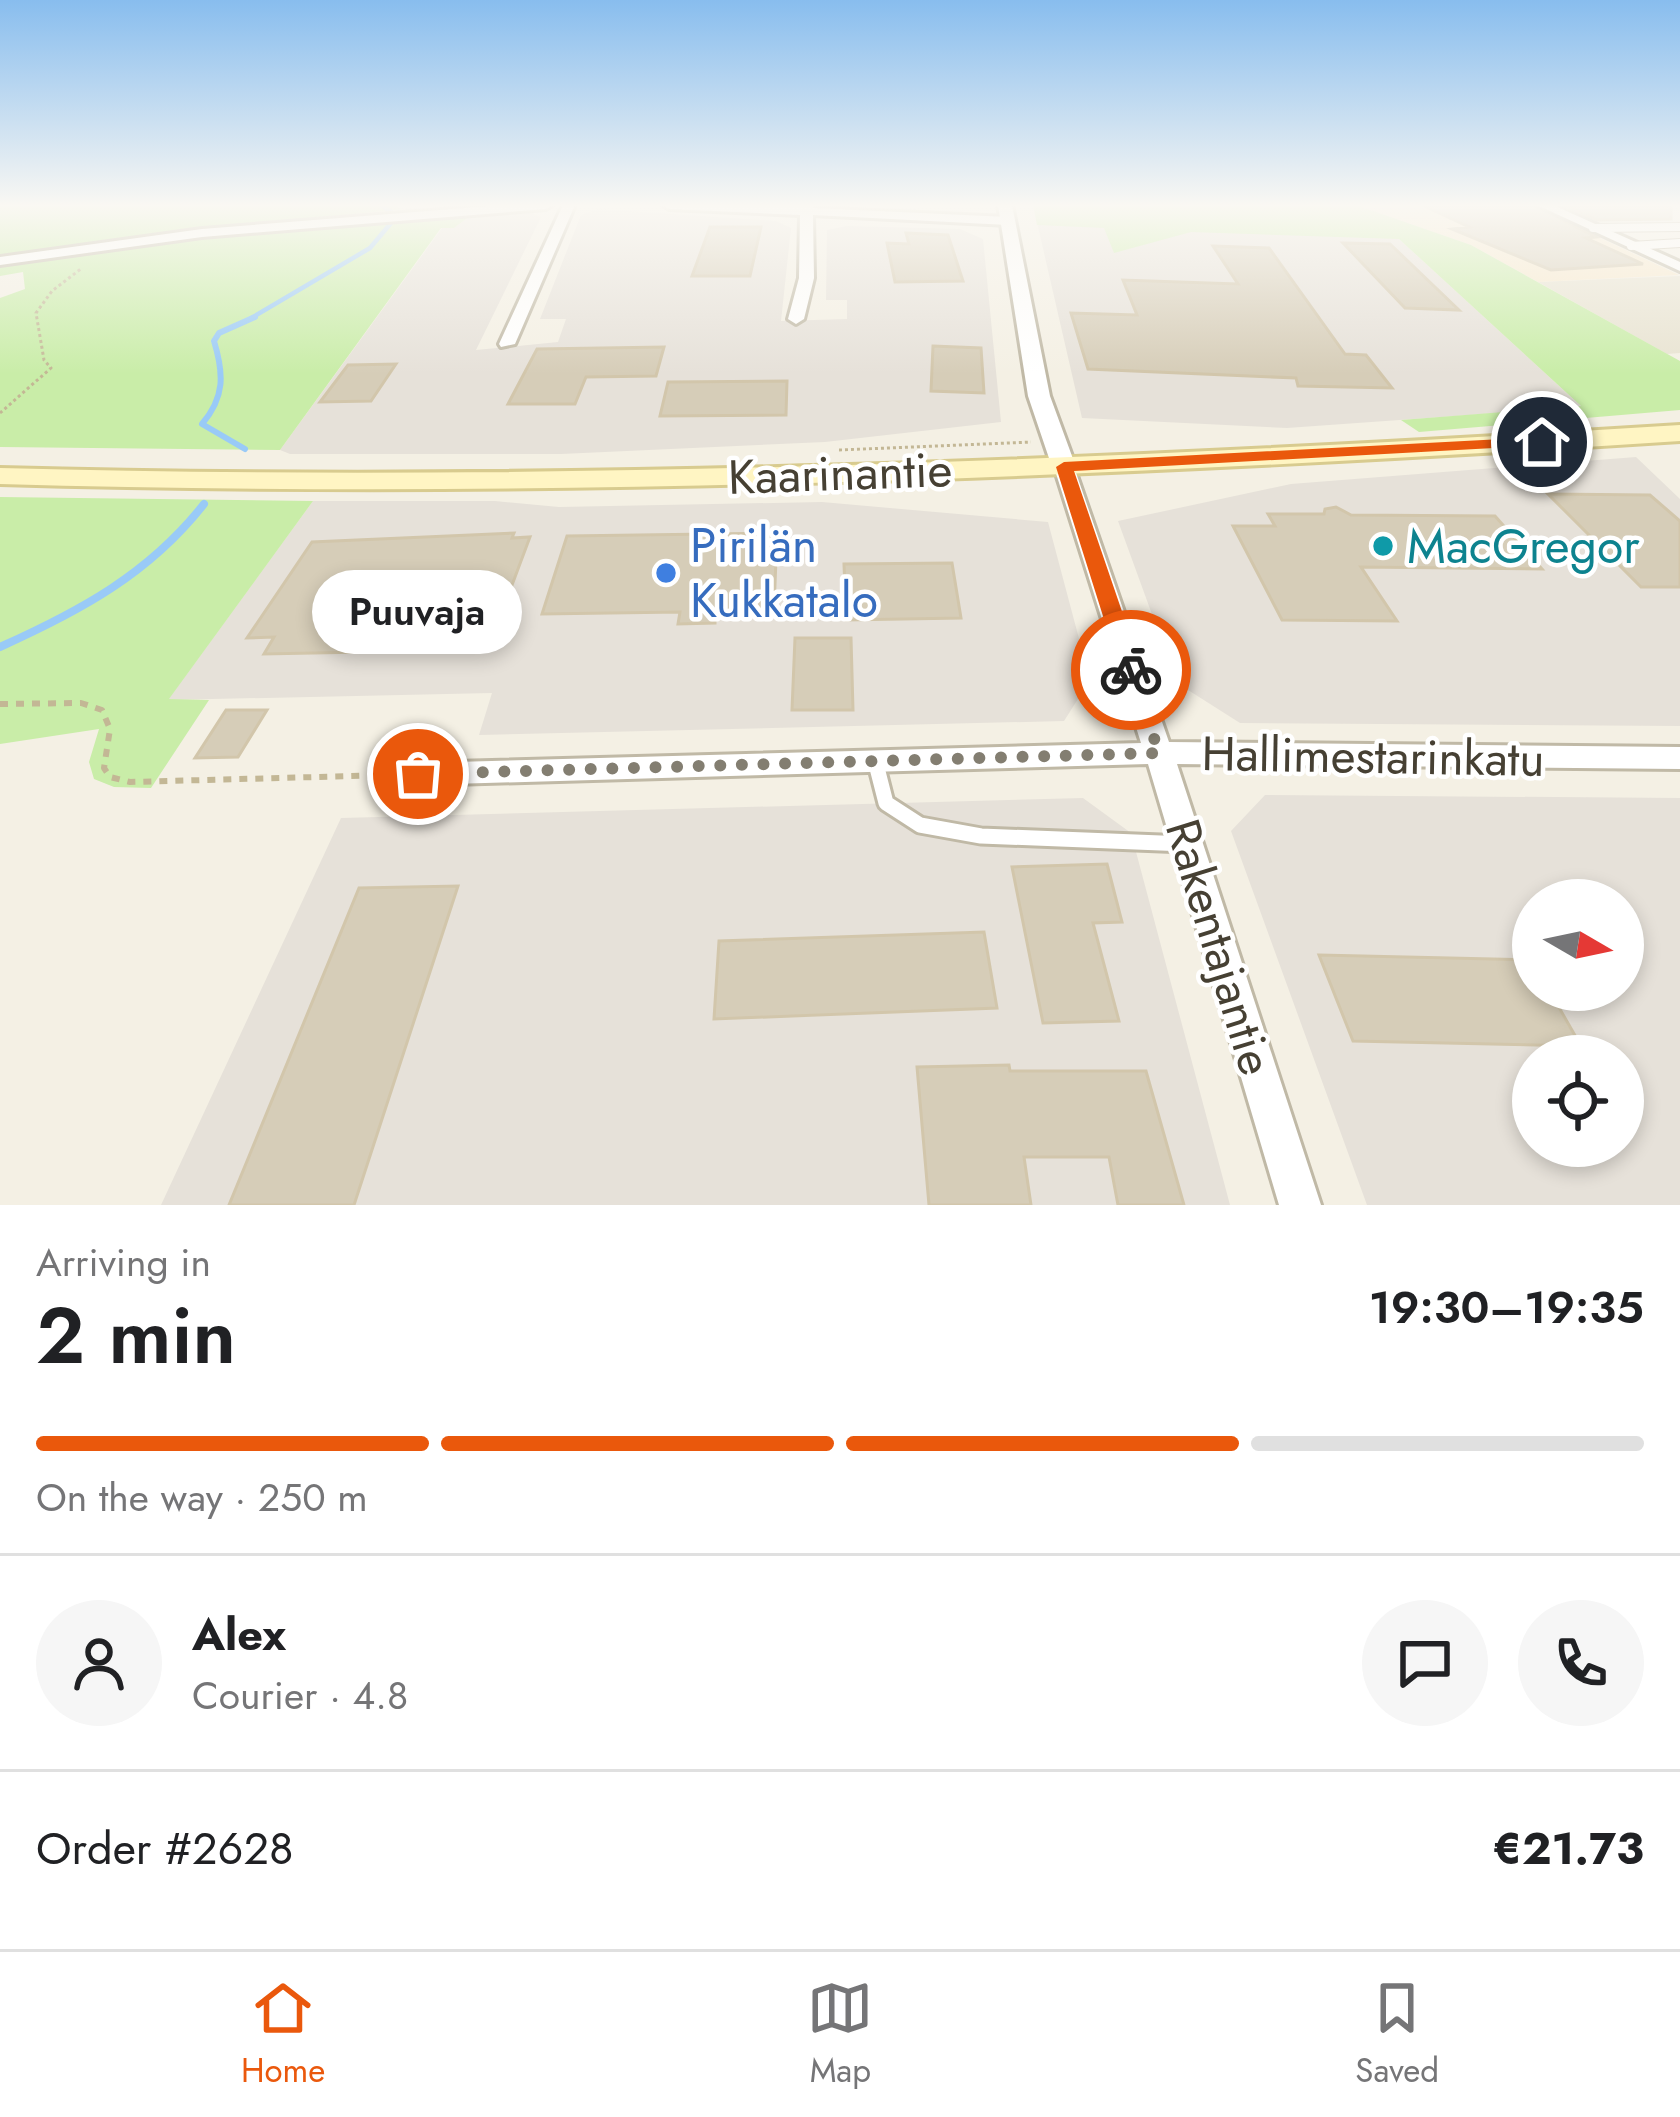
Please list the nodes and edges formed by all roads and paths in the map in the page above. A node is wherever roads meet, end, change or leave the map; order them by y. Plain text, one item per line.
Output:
1 (86, 261) edge
2 (544, 261) edge
3 (806, 261) edge
4 (1015, 261) edge
5 (796, 319) dead end
6 (507, 344) dead end
7 (0, 413) edge
8 (1680, 433) edge
9 (836, 450) dead end
10 (1059, 454) junction
11 (0, 476) edge
12 (0, 704) edge
13 (1159, 753) junction
14 (1680, 758) edge
15 (875, 759) junction
16 (418, 774) joint
17 (1189, 844) junction
18 (1300, 1205) edge

1 - 7 path
2 - 6 street
3 - 5 street
4 - 10 street, Rakentajantie
8 - 10 main road, Kaarinantie
9 - 10 path
10 - 11 main road, Kaarinantie
10 - 13 street, Rakentajantie
12 - 16 path
13 - 14 street, Hallimestarinkatu
13 - 15 street, Hallimestarinkatu
13 - 17 street, Rakentajantie
15 - 16 street, Hallimestarinkatu
15 - 17 lane
17 - 18 street, Rakentajantie

